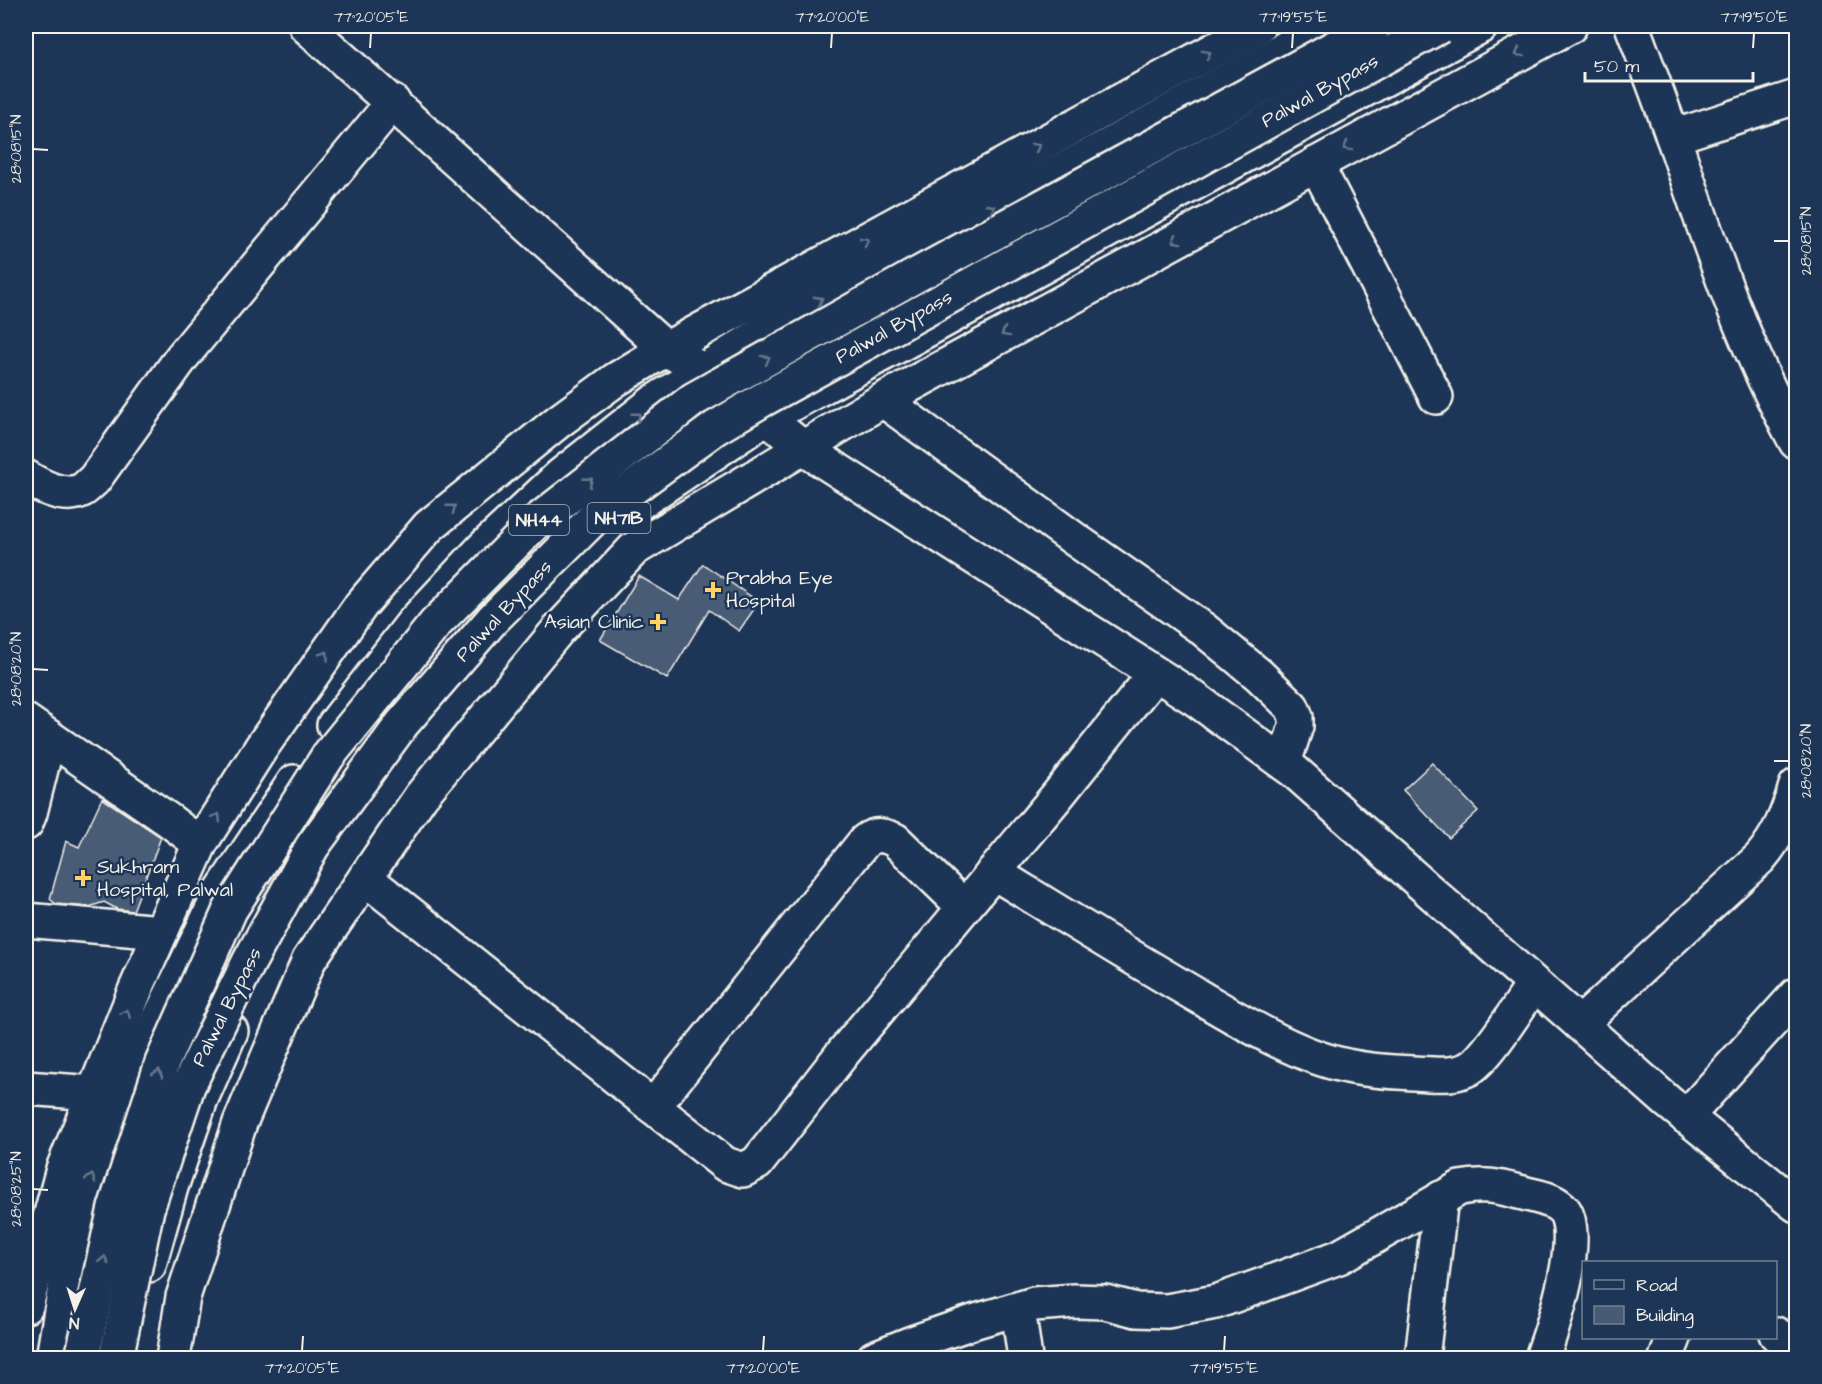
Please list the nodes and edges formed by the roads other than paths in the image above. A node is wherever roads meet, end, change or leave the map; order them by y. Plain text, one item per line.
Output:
1 (308, 26) edge
2 (1258, 26) edge
3 (1325, 26) edge
4 (1374, 26) edge
5 (1440, 26) edge
6 (1481, 26) edge
7 (1570, 26) edge
8 (1632, 26) edge
9 (1797, 97) edge
10 (393, 102) junction
11 (1673, 137) junction
12 (1316, 164) junction
13 (666, 349) junction
14 (703, 371) junction
15 (1436, 397) dead end
16 (883, 400) junction
17 (766, 418) junction
18 (1797, 442) edge
19 (803, 448) junction
20 (26, 477) edge
21 (1155, 674) junction
22 (37, 729) edge
23 (1284, 763) junction
24 (1797, 786) edge
25 (26, 823) edge
26 (200, 844) junction
27 (993, 873) junction
28 (366, 878) junction
29 (964, 907) junction
30 (26, 920) edge
31 (161, 932) junction
32 (1534, 984) junction
33 (1797, 995) edge
34 (1580, 1024) junction
35 (26, 1088) edge
36 (94, 1093) junction
37 (653, 1107) junction
38 (1686, 1117) junction
39 (1441, 1198) junction
40 (1797, 1205) edge
41 (34, 1243) edge
42 (26, 1306) edge
43 (1018, 1309) junction
44 (1777, 1335) edge
45 (1674, 1339) edge
46 (1797, 1350) edge
47 (53, 1359) edge
48 (82, 1359) edge
49 (116, 1359) edge
50 (129, 1359) edge
51 (173, 1359) edge
52 (874, 1359) edge
53 (1025, 1359) edge
54 (1422, 1359) edge
55 (1542, 1359) edge
56 (1666, 1359) edge

1 - 10 main road
13 -> 2 main road
14 -> 3 main road
48 -> 4 main road, Palwal Bypass / NH44, bridge
5 - 49 main road, Palwal Bypass / NH44, bridge
6 - 17 main road, NH71B
7 -> 12 main road
8 - 11 main road
9 - 11 main road
10 - 13 main road
10 - 20 main road
11 - 18 main road
12 - 15 main road
12 -> 16 main road
13 - 14 main road
26 -> 13 main road
14 - 17 main road
47 -> 14 main road
16 - 19 main road
16 - 23 main road
17 - 19 main road
17 - 50 main road, NH71B
19 - 21 main road
19 - 28 main road
21 - 23 main road
21 - 27 main road
22 - 25 main road
22 - 26 main road
23 - 32 main road
24 - 34 main road
26 - 31 main road
27 - 29 main road
27 - 32 main road
28 - 37 main road
28 - 51 main road
29 - 37 main road
29 - 37 main road
30 - 31 main road
36 -> 31 main road
32 - 34 main road
33 - 38 main road
34 - 38 main road
35 - 36 main road
36 - 41 main road
38 - 40 main road
39 - 43 main road
39 - 54 main road
39 - 55 main road
41 - 42 main road
43 - 52 main road
43 - 53 main road
44 - 46 main road
45 - 56 main road

